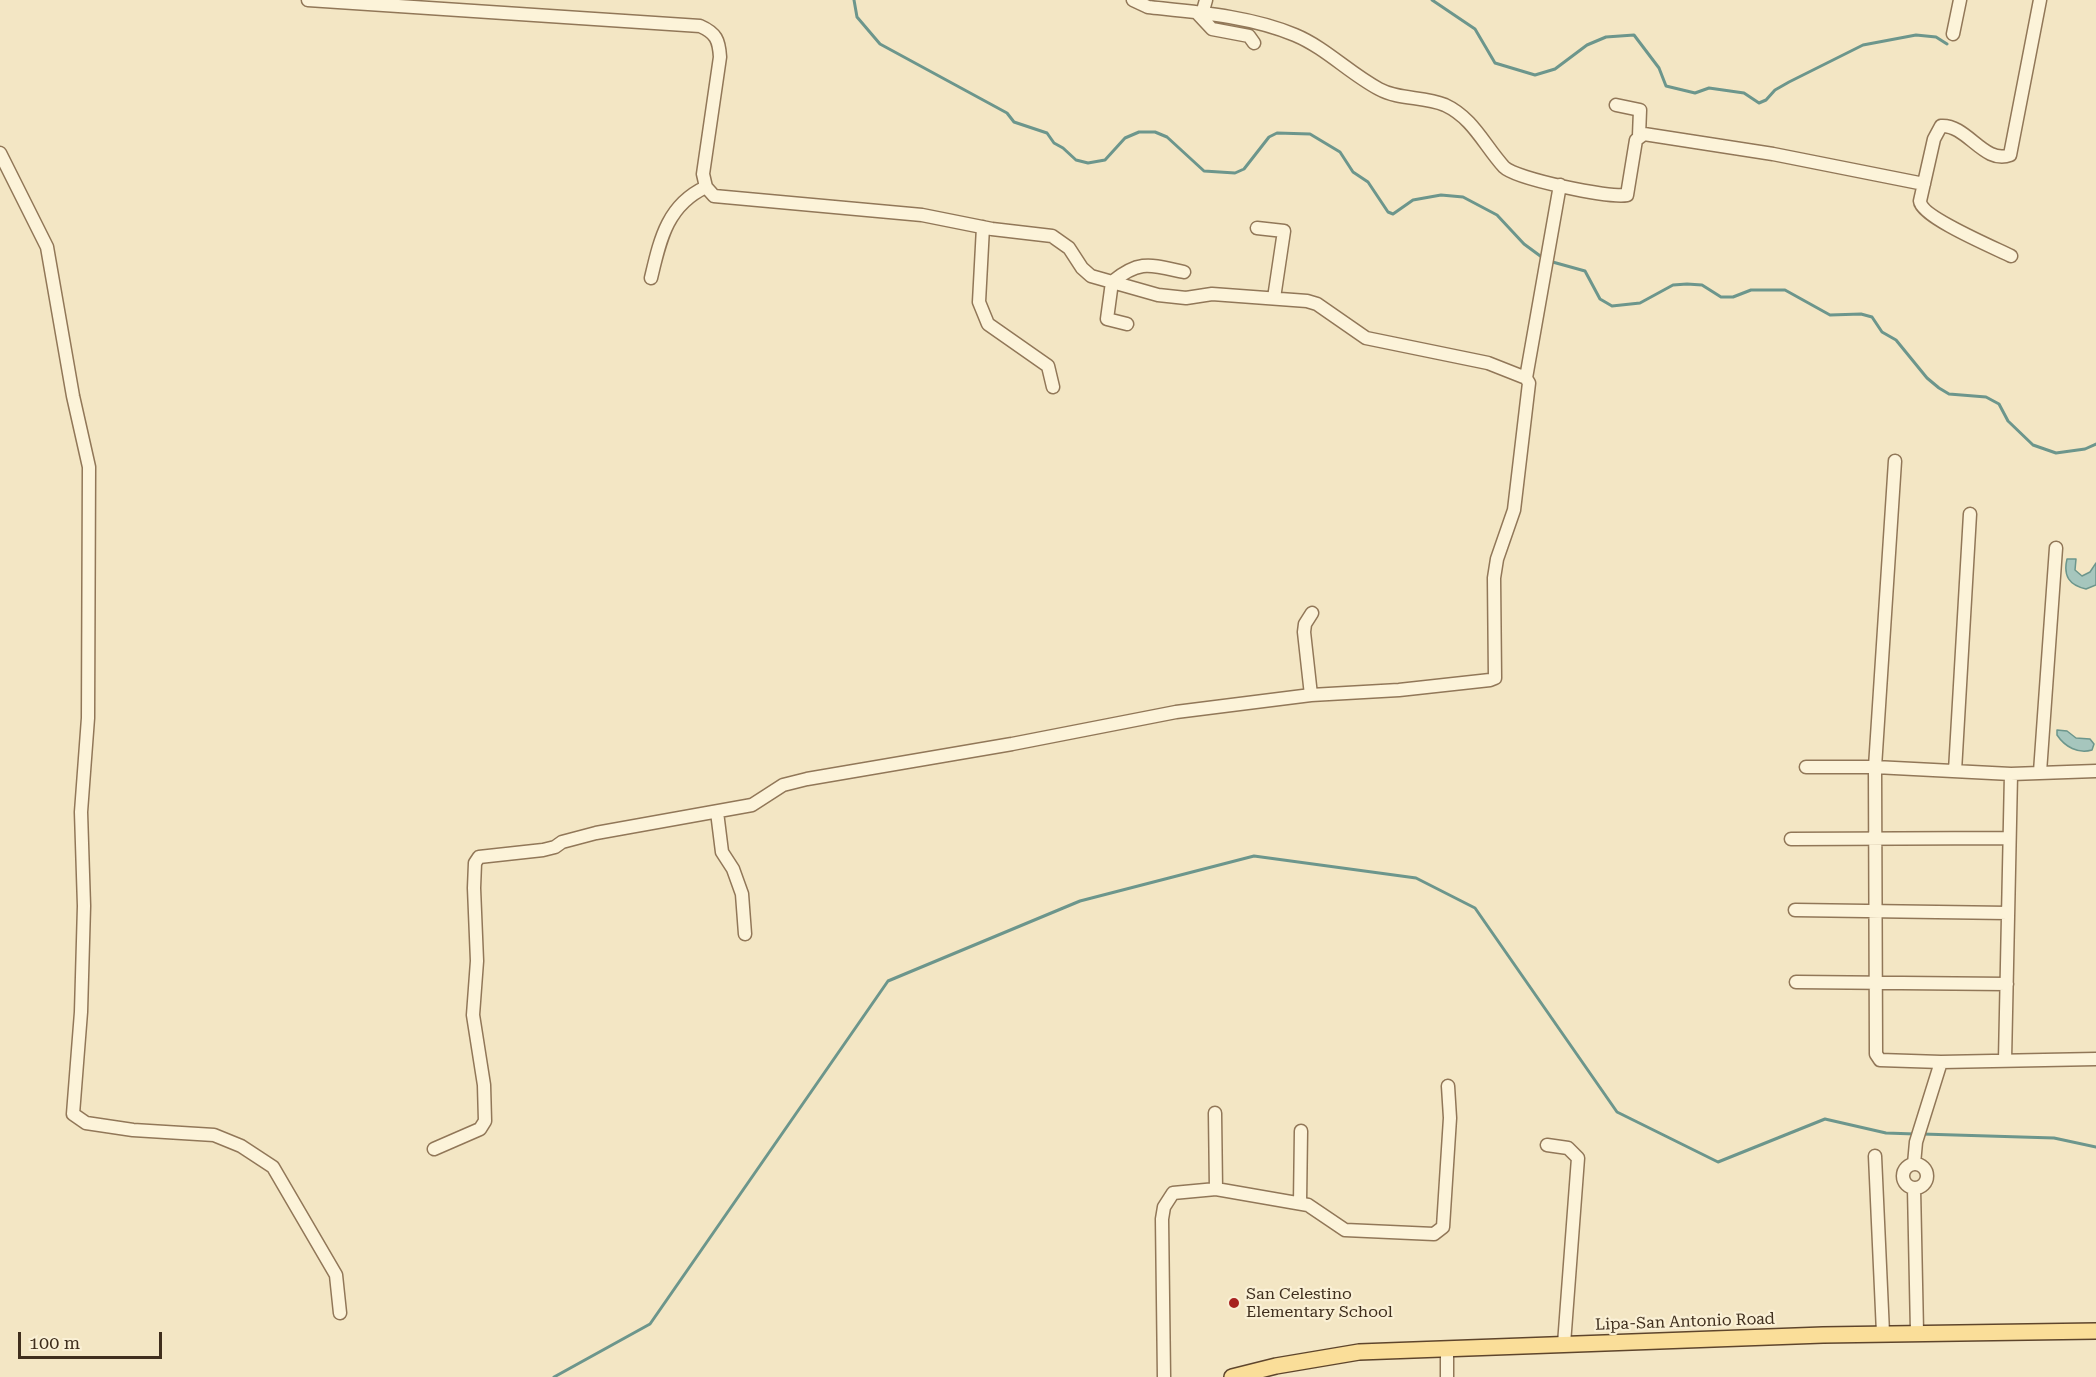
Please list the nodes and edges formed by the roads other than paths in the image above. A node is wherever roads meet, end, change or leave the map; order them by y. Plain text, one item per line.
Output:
1 (308, 0) edge
2 (1133, 0) edge
3 (1206, 0) edge
4 (1960, 0) edge
5 (2040, 0) edge
6 (1200, 14) junction
7 (1953, 34) dead end
8 (1254, 43) dead end
9 (1616, 105) dead end
10 (1639, 136) junction
11 (0, 153) edge
12 (1924, 184) junction
13 (1560, 185) junction
14 (706, 187) junction
15 (983, 227) junction
16 (1257, 228) dead end
17 (2011, 256) dead end
18 (1184, 272) dead end
19 (651, 278) dead end
20 (1112, 282) junction
21 (1274, 298) junction
22 (1127, 324) dead end
23 (1526, 378) junction
24 (1053, 387) dead end
25 (1895, 461) dead end
26 (1970, 514) dead end
27 (2056, 548) dead end
28 (1312, 613) dead end
29 (1311, 695) junction
30 (1806, 767) dead end
31 (1875, 767) junction
32 (1955, 771) junction
33 (2096, 771) edge
34 (2040, 772) junction
35 (2011, 774) junction
36 (717, 812) junction
37 (2009, 838) junction
38 (1791, 839) dead end
39 (1875, 839) junction
40 (1795, 910) dead end
41 (1874, 911) junction
42 (2008, 913) junction
43 (744, 934) dead end
44 (1796, 982) dead end
45 (1874, 983) junction
46 (2007, 984) junction
47 (2096, 1059) edge
48 (2005, 1060) junction
49 (1941, 1062) junction
50 (1448, 1086) dead end
51 (1215, 1113) dead end
52 (1301, 1131) dead end
53 (1547, 1145) dead end
54 (434, 1149) dead end
55 (1875, 1156) dead end
56 (1914, 1164) junction
57 (1914, 1188) junction
58 (1216, 1189) junction
59 (1300, 1203) junction
60 (340, 1313) dead end
61 (2096, 1331) edge
62 (1917, 1332) junction
63 (1883, 1333) junction
64 (1564, 1344) junction
65 (1447, 1349) junction
66 (1276, 1371) edge
67 (1164, 1377) edge
68 (1232, 1377) edge
69 (1447, 1377) edge

1 - 14 street
2 - 6 street
3 - 6 street
4 - 7 street
5 - 12 street
6 - 8 street
6 - 13 street
9 - 10 street
10 - 12 street
10 - 13 street
11 - 60 street
12 - 17 street
13 - 23 street
14 - 15 street
14 - 19 street
15 - 20 street
15 - 24 street
16 - 21 street
18 - 20 street
20 - 21 street
20 - 22 street
21 - 23 street
23 - 29 street
25 - 31 street
26 - 32 street
27 - 34 street
28 - 29 street
29 - 36 street
30 - 31 street
31 - 32 street
31 - 39 street
32 - 35 street
33 - 34 street
34 - 35 street
35 - 37 street
36 - 43 street
36 - 54 street
37 - 39 street
37 - 42 street
38 - 39 street
39 - 41 street
40 - 41 street
41 - 42 street
41 - 45 street
42 - 46 street
44 - 45 street
45 - 46 street
45 - 49 street
46 - 48 street
47 - 48 street
48 - 49 street
49 - 56 street
50 - 59 street
51 - 58 street
52 - 59 street
53 - 64 street
55 - 63 street
56 - 57 street
56 - 57 street
57 - 62 street
58 - 59 street
58 - 67 street
61 - 62 main road, Lipa-San Antonio Road
62 - 63 main road, Lipa-San Antonio Road
63 - 64 main road, Lipa-San Antonio Road
64 - 65 main road, Lipa-San Antonio Road
65 - 66 main road, Lipa-San Antonio Road
65 - 69 street
66 - 68 main road, Lipa-San Antonio Road

